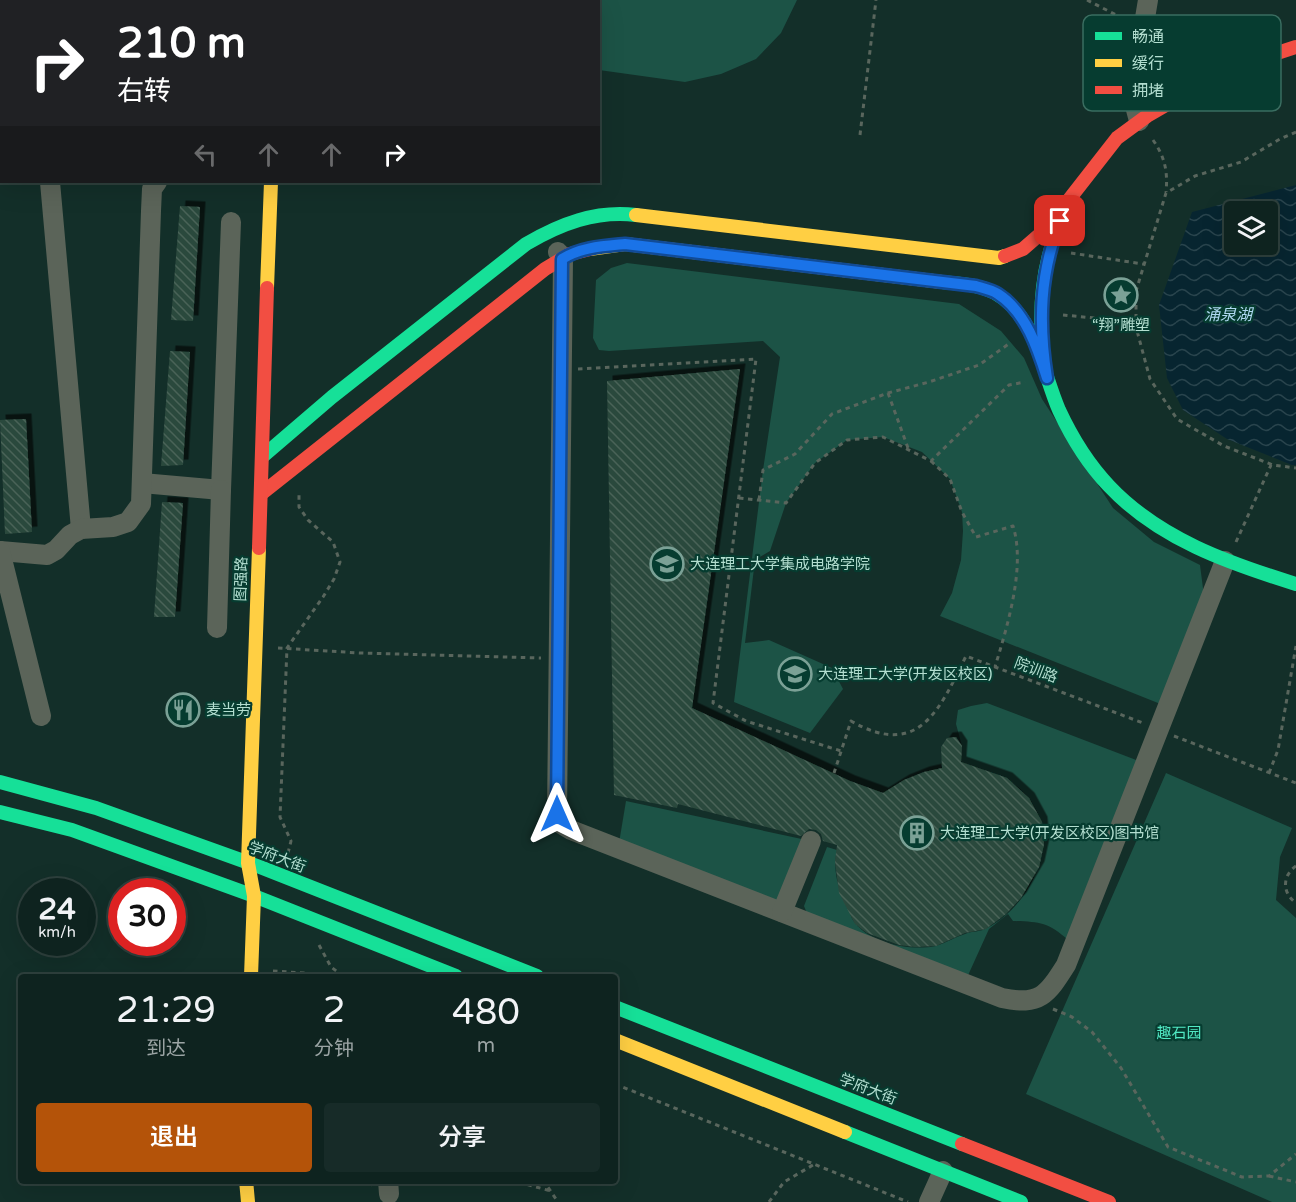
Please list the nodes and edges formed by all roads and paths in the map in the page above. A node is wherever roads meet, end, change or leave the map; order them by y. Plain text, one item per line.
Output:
1 (876, 0) edge
2 (1088, 0) edge
3 (1148, 0) edge
4 (1116, 15) edge
5 (1146, 15) edge
6 (1296, 47) edge
7 (1281, 52) edge
8 (1136, 111) edge
9 (1156, 111) edge
10 (1139, 121) junction
11 (1296, 132) edge
12 (860, 135) dead end
13 (50, 183) edge
14 (156, 183) edge
15 (271, 183) edge
16 (1076, 190) junction
17 (1166, 193) junction
18 (231, 222) dead end
19 (547, 231) junction
20 (1049, 250) junction
21 (562, 259) junction
22 (1143, 264) junction
23 (1042, 313) junction
24 (1136, 322) junction
25 (1028, 330) junction
26 (561, 370) junction
27 (1047, 378) junction
28 (888, 393) junction
29 (908, 449) junction
30 (262, 457) junction
31 (932, 461) junction
32 (300, 463) junction
33 (1271, 465) junction
34 (1296, 468) edge
35 (142, 483) junction
36 (221, 490) junction
37 (261, 494) junction
38 (739, 498) junction
39 (759, 500) junction
40 (81, 529) junction
41 (0, 551) edge
42 (1226, 561) junction
43 (1296, 584) edge
44 (217, 628) dead end
45 (1296, 645) edge
46 (255, 647) junction
47 (287, 648) junction
48 (558, 658) junction
49 (995, 667) junction
50 (41, 716) dead end
51 (1159, 729) junction
52 (841, 751) junction
53 (834, 773) dead end
54 (1269, 773) junction
55 (0, 782) edge
56 (1296, 783) edge
57 (0, 812) edge
58 (811, 841) dead end
59 (248, 863) junction
60 (1296, 866) edge
61 (283, 877) junction
62 (254, 896) junction
63 (1296, 903) edge
64 (782, 912) junction
65 (412, 968) edge
66 (251, 974) edge
67 (270, 974) edge
68 (305, 974) edge
69 (445, 974) edge
70 (532, 974) edge
71 (1029, 1000) junction
72 (618, 1008) edge
73 (618, 1041) edge
74 (618, 1085) edge
75 (1296, 1154) edge
76 (813, 1165) junction
77 (943, 1171) junction
78 (1269, 1176) junction
79 (1296, 1182) edge
80 (246, 1184) edge
81 (525, 1184) edge
82 (546, 1184) edge
83 (551, 1191) junction
84 (248, 1202) edge
85 (558, 1202) edge
86 (769, 1202) edge
87 (908, 1202) edge
88 (929, 1202) edge
89 (1021, 1202) edge
90 (1109, 1202) edge

1 - 12 path
2 - 4 path
3 - 5 street
6 - 7 street
8 - 10 street
9 - 10 street
10 - 16 street
10 - 17 path
11 - 17 path
13 - 40 street
14 - 35 street
15 - 30 street, 图强路
16 - 19 street
16 - 20 street
17 - 22 path
18 - 36 street
19 - 21 street
19 - 30 street
20 - 22 path
20 - 23 street
21 - 25 street
21 - 26 street
21 - 32 street
22 - 24 path
23 - 24 path
23 - 27 street
24 - 33 path
25 - 27 street
25 - 28 path
26 - 38 path
26 - 48 street
27 - 31 path
27 - 42 street
28 - 29 path
28 - 39 path
29 - 31 path
29 - 39 path
30 - 37 street, 图强路
31 - 49 path
32 - 37 street
32 - 47 path
33 - 34 path
33 - 42 path
35 - 36 street
35 - 40 street
36 - 44 street
37 - 46 street, 图强路
38 - 39 path
38 - 52 path
40 - 41 street
41 - 50 street
42 - 43 street
42 - 51 street
45 - 54 path
46 - 47 path
46 - 59 street, 图强路
47 - 48 path
47 - 61 path
48 - 64 street
49 - 51 path, 院训路
49 - 52 path, 院训路
51 - 54 path, 院训路
51 - 71 street
52 - 53 path, 院训路
54 - 56 path, 院训路
55 - 59 street, 学府大街
57 - 62 street
58 - 64 street
59 - 61 street, 学府大街
59 - 62 street, 图强路
60 - 63 path
61 - 70 street, 学府大街
62 - 65 street
62 - 66 street, 图强路
64 - 71 street
65 - 69 street
67 - 68 path
71 - 78 path
72 - 90 street, 学府大街
73 - 77 street
74 - 76 path
75 - 78 path
76 - 86 path
76 - 87 path
77 - 88 street
77 - 89 street
78 - 79 path
80 - 84 street
81 - 83 path
82 - 83 path
83 - 85 path

